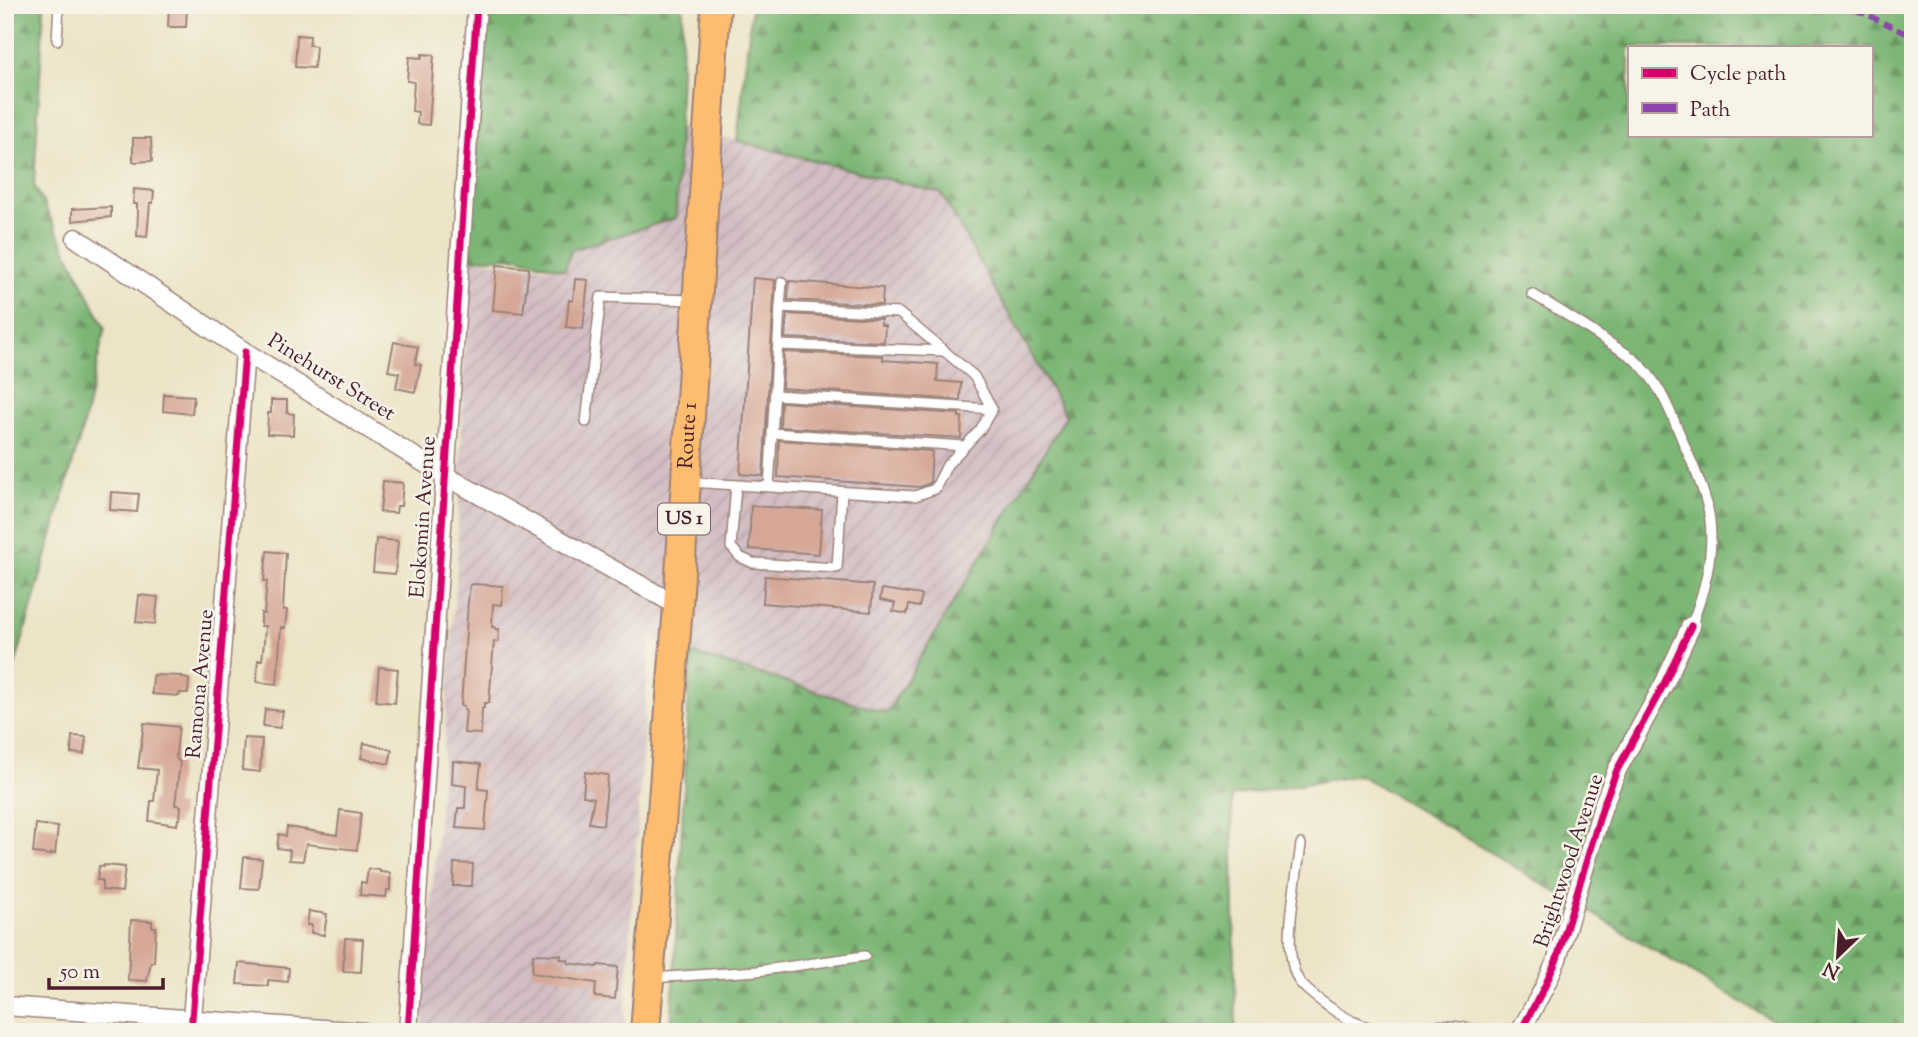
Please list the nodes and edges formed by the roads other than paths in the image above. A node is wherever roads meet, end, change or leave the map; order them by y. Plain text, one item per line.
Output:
1 (59, 5) edge
2 (477, 5) edge
3 (716, 5) edge
4 (57, 40) dead end
5 (76, 238) dead end
6 (782, 282) dead end
7 (1532, 294) dead end
8 (698, 300) junction
9 (780, 307) junction
10 (778, 345) junction
11 (945, 351) junction
12 (245, 352) junction
13 (775, 395) junction
14 (992, 409) junction
15 (586, 422) dead end
16 (772, 433) junction
17 (964, 446) junction
18 (444, 475) junction
19 (686, 482) junction
20 (736, 485) junction
21 (769, 487) junction
22 (842, 492) junction
23 (678, 606) junction
24 (1691, 626) joint
25 (1301, 844) dead end
26 (865, 957) dead end
27 (650, 978) junction
28 (5, 1006) edge
29 (192, 1026) edge
30 (365, 1032) edge
31 (408, 1032) edge
32 (645, 1032) edge
33 (1486, 1032) edge
34 (1520, 1032) edge

1 - 4 lane
2 - 18 street, Elokomin Avenue
3 - 8 main road, Route 1 / US 1
5 - 12 street, Pinehurst Street
6 - 9 lane
7 - 24 lane
8 - 15 lane
8 - 19 main road, Route 1 / US 1
9 - 10 lane
9 - 11 lane
10 - 11 lane
10 - 13 lane
11 - 14 lane
12 - 18 street, Pinehurst Street
12 - 29 street, Ramona Avenue
13 - 14 lane
13 - 16 lane
14 - 17 lane
16 - 17 lane
16 - 21 lane
17 - 22 lane
18 - 23 street, Pinehurst Street
18 - 31 street, Elokomin Avenue
19 - 20 lane
19 - 23 main road, Route 1 / US 1
20 - 21 lane
20 - 22 lane
21 - 22 lane
23 - 27 main road, Route 1 / US 1
24 - 34 street, Brightwood Avenue
25 - 33 lane
26 - 27 lane
27 - 32 main road, Route 1 / US 1
28 - 29 street
29 - 30 street

